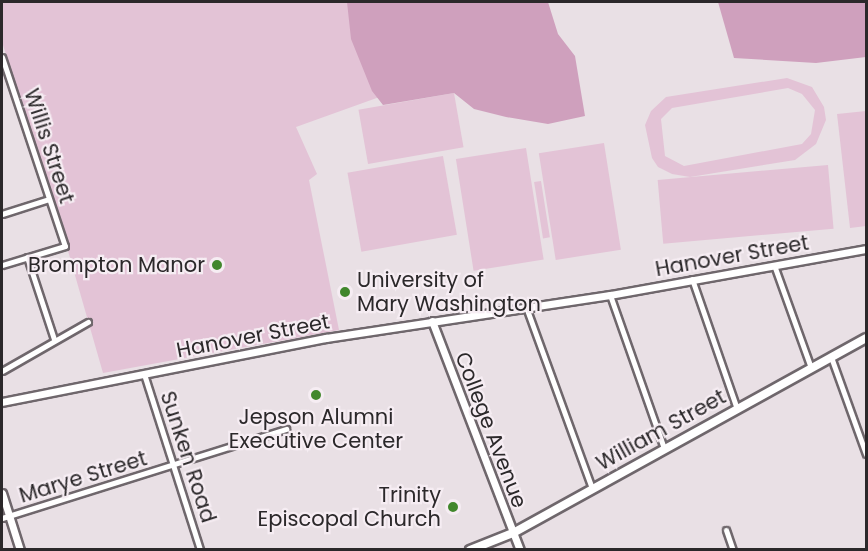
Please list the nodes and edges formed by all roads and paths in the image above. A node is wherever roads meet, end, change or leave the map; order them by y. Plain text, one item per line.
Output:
1 (2, 57) edge
2 (49, 199) junction
3 (2, 214) edge
4 (867, 249) edge
5 (27, 257) junction
6 (2, 265) edge
7 (774, 265) junction
8 (692, 279) junction
9 (610, 295) junction
10 (526, 307) junction
11 (432, 321) junction
12 (88, 322) dead end
13 (867, 338) edge
14 (54, 339) junction
15 (831, 357) junction
16 (811, 368) junction
17 (2, 371) edge
18 (144, 374) junction
19 (2, 402) edge
20 (737, 409) junction
21 (286, 429) dead end
22 (664, 448) junction
23 (866, 451) edge
24 (174, 467) junction
25 (592, 488) junction
26 (2, 493) edge
27 (5, 517) edge
28 (726, 530) dead end
29 (513, 533) junction
30 (20, 549) edge
31 (200, 549) edge
32 (470, 549) edge
33 (520, 549) edge
34 (734, 549) edge

1 - 2 street, Willis Street
2 - 3 street
2 - 5 street, Willis Street
4 - 7 street, Hanover Street
5 - 6 street
5 - 14 street
7 - 8 street, Hanover Street
7 - 16 street
8 - 9 street, Hanover Street
8 - 20 street
9 - 10 street, Hanover Street
9 - 22 street
10 - 11 street, Hanover Street
10 - 25 street
11 - 18 street, Hanover Street
11 - 29 street, College Avenue
12 - 14 street
13 - 15 main road, William Street
14 - 17 street
15 - 16 main road, William Street
15 - 23 street
16 - 20 main road, William Street
18 - 19 street, Hanover Street
18 - 24 street, Sunken Road
20 - 22 main road, William Street
21 - 24 street, Marye Street
22 - 25 main road, William Street
24 - 27 street, Marye Street
24 - 31 street, Sunken Road
25 - 29 main road, William Street
26 - 27 street
27 - 30 street
28 - 34 street
29 - 32 main road, William Street
29 - 33 street, College Avenue

